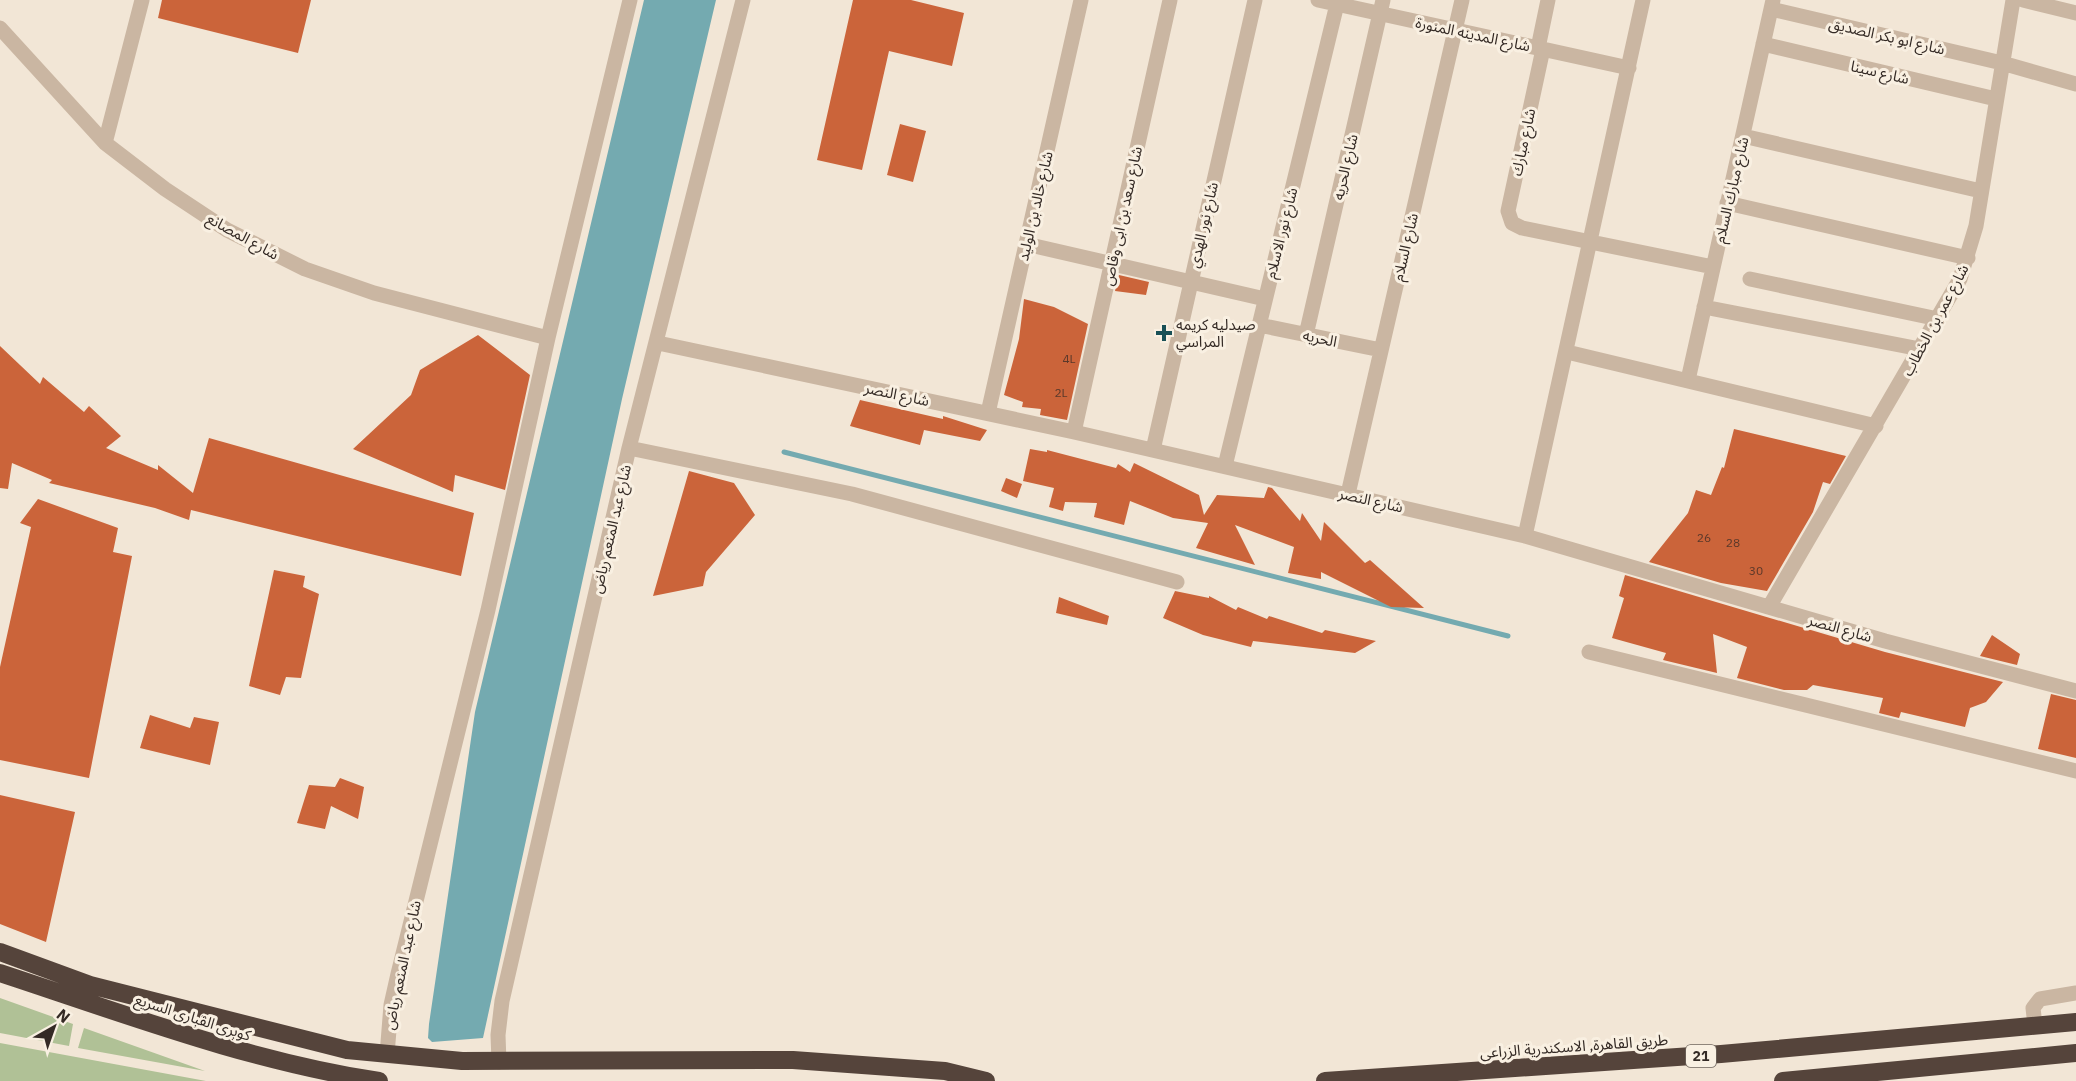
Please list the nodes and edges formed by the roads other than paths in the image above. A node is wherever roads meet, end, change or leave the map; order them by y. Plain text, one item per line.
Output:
1 (142, 0) edge
2 (630, 0) edge
3 (743, 0) edge
4 (1081, 0) edge
5 (1170, 0) edge
6 (1255, 0) edge
7 (1318, 0) edge
8 (1462, 0) edge
9 (1548, 0) edge
10 (1643, 0) edge
11 (2013, 0) edge
12 (2022, 0) edge
13 (1337, 2) edge
14 (1772, 5) edge
15 (1382, 7) edge
16 (2076, 13) edge
17 (0, 28) edge
18 (1455, 30) junction
19 (1763, 44) junction
20 (1541, 49) junction
21 (2002, 63) junction
22 (1629, 68) junction
23 (2076, 84) edge
24 (1996, 99) junction
25 (1743, 136) junction
26 (105, 142) junction
27 (1981, 191) junction
28 (1728, 203) junction
29 (1592, 242) junction
30 (1026, 244) junction
31 (1968, 258) junction
32 (1112, 263) junction
33 (1713, 267) junction
34 (1750, 279) dead end
35 (1190, 281) junction
36 (1265, 298) junction
37 (1704, 307) junction
38 (1938, 319) junction
39 (1259, 325) junction
40 (1306, 335) junction
41 (548, 338) junction
42 (658, 343) junction
43 (1920, 349) junction
44 (1381, 351) junction
45 (1567, 352) junction
46 (1688, 380) junction
47 (988, 413) junction
48 (1876, 426) junction
49 (1074, 432) junction
50 (629, 448) junction
51 (1153, 450) junction
52 (1225, 466) junction
53 (1347, 494) junction
54 (1525, 536) junction
55 (1177, 582) dead end
56 (1769, 607) junction
57 (1589, 652) dead end
58 (2076, 691) edge
59 (2076, 771) edge
60 (0, 952) edge
61 (0, 973) edge
62 (2076, 993) edge
63 (2076, 1022) edge
64 (2035, 1025) junction
65 (2076, 1053) edge
66 (387, 1055) junction
67 (499, 1062) junction
68 (379, 1081) edge
69 (987, 1081) edge
70 (1325, 1081) edge
71 (1783, 1081) edge

1 - 26 street
2 - 41 street, شارع عبد المنعم رياض
3 - 42 street, شارع عبد المنعم رياض
4 - 30 street, شارع خالد بن الوليد
5 - 32 street, شارع سعد بن ابى وقاص
6 - 35 street, شارع نور الهدي
7 - 13 street, شارع المدينه المنورة
8 - 18 street, شارع السلام
9 - 20 street, شارع مبارك
10 - 22 street
11 - 21 street, شارع عمر بن الخطاب
12 - 16 street
13 - 15 street, شارع المدينه المنورة
13 - 36 street, شارع نور الاسلام
14 - 19 street, شارع مبارك السلام
14 - 21 street, شارع ابو بكر الصديق
15 - 18 street, شارع المدينه المنورة
15 - 40 street, شارع الحريه
17 - 26 street, شارع المصانع
18 - 20 street, شارع المدينه المنورة
18 - 44 street, شارع السلام
19 - 24 street, شارع سينا
19 - 25 street, شارع مبارك السلام
20 - 22 street, شارع المدينه المنورة
20 - 29 street, شارع مبارك
21 - 23 street, شارع ابو بكر الصديق
21 - 24 street, شارع عمر بن الخطاب
22 - 29 street
24 - 27 street, شارع عمر بن الخطاب
25 - 27 street
25 - 28 street, شارع مبارك السلام
26 - 41 street, شارع المصانع
27 - 31 street, شارع عمر بن الخطاب
28 - 31 street
28 - 33 street, شارع مبارك السلام
29 - 33 street
29 - 45 street
30 - 32 street
30 - 47 street, شارع خالد بن الوليد
31 - 38 street, شارع عمر بن الخطاب
32 - 35 street
32 - 49 street, شارع سعد بن ابى وقاص
33 - 37 street, شارع مبارك السلام
34 - 38 street
35 - 36 street
35 - 51 street, شارع نور الهدي
36 - 39 street, شارع نور الاسلام
37 - 43 street
37 - 46 street, شارع مبارك السلام
38 - 43 street, شارع عمر بن الخطاب
39 - 40 street, الحريه
39 - 52 street, شارع نور الاسلام
40 - 44 street, الحريه
41 - 66 street, شارع عبد المنعم رياض
42 - 47 street, شارع النصر
42 - 50 street, شارع عبد المنعم رياض
43 - 48 street, شارع عمر بن الخطاب
44 - 53 street, شارع السلام
45 - 46 street
45 - 54 street
46 - 48 street
47 - 49 street, شارع النصر
48 - 56 street, شارع عمر بن الخطاب
49 - 51 street, شارع النصر
50 - 55 street
50 - 67 street, شارع عبد المنعم رياض
51 - 52 street, شارع النصر
52 - 53 street, شارع النصر
53 - 54 street, شارع النصر
54 - 56 street, شارع النصر
56 - 58 street, شارع النصر
57 - 59 street
60 - 66 highway
61 - 68 highway, كوبرى القبارى السريع
62 - 64 street
63 - 64 highway, طريق القاهرة, الاسكندرية الزراعى / 21
64 - 70 highway, طريق القاهرة, الاسكندرية الزراعى / 21
65 - 71 highway
66 - 67 highway
67 - 69 highway

